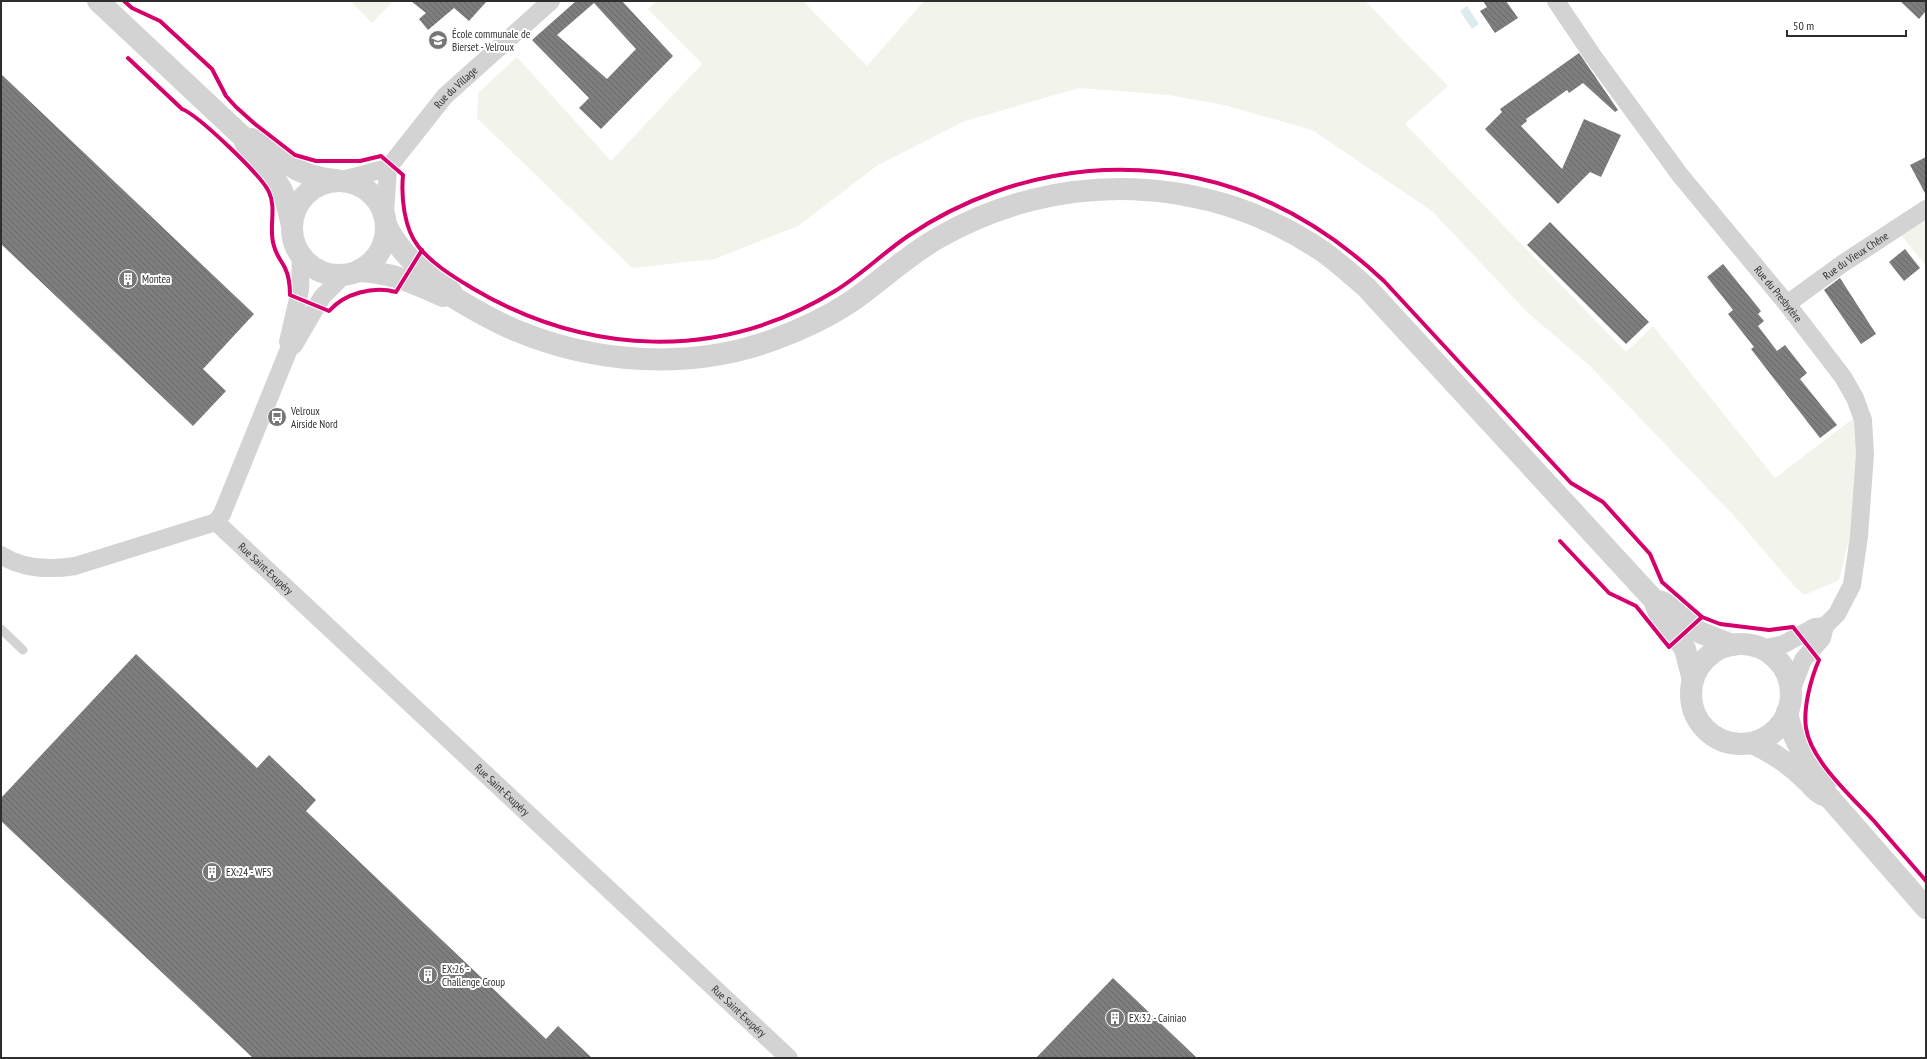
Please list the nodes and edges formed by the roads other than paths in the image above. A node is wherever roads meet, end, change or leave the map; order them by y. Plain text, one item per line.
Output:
1 (98, 1) edge
2 (551, 1) edge
3 (1556, 1) edge
4 (244, 138) junction
5 (388, 168) junction
6 (339, 180) junction
7 (1926, 209) edge
8 (386, 220) junction
9 (292, 226) junction
10 (301, 256) junction
11 (351, 273) junction
12 (453, 297) junction
13 (1787, 304) junction
14 (289, 349) junction
15 (216, 522) junction
16 (1, 555) edge
17 (1654, 600) junction
18 (1825, 626) junction
19 (1, 630) edge
20 (1732, 645) junction
21 (1762, 649) junction
22 (23, 650) dead end
23 (1693, 680) junction
24 (1791, 691) junction
25 (1787, 712) junction
26 (1752, 743) junction
27 (1828, 796) junction
28 (1926, 908) edge
29 (789, 1058) edge

1 - 4 street
2 - 5 street, Rue du Village
3 - 13 street, Rue du Presbytère
4 - 6 street
4 - 9 street
5 - 6 street
5 - 8 street
6 - 8 street
6 - 9 street
7 - 13 street, Rue du Vieux Chêne
8 - 11 street
8 - 12 street
9 - 10 street
10 - 11 street
10 - 14 street
11 - 12 street
11 - 14 street
12 - 17 street
13 - 18 street, Rue du Presbytère
14 - 15 street
15 - 16 street
15 - 29 street, Rue Saint-Exupéry
17 - 20 street
17 - 23 street
18 - 21 street, Rue du Presbytère
18 - 24 street, Rue du Presbytère
19 - 22 lane
20 - 21 street
20 - 23 street
21 - 24 street
23 - 26 street
24 - 25 street
25 - 26 street
25 - 27 street
26 - 27 street
27 - 28 street

